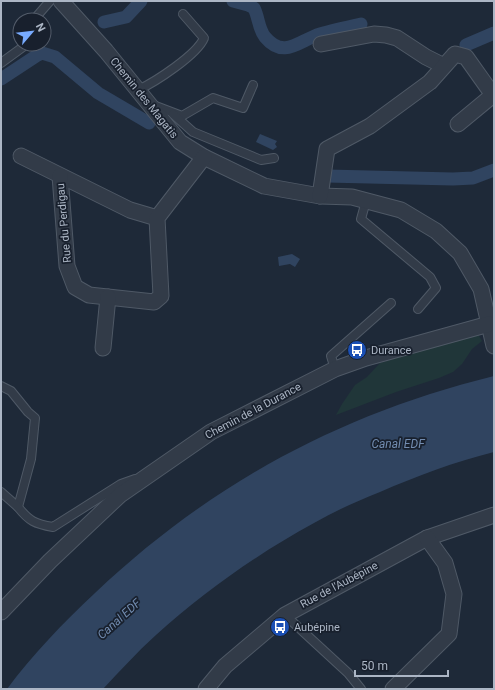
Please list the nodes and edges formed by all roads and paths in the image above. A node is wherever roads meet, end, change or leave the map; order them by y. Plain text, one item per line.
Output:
1 (50, 1) edge
2 (61, 1) edge
3 (40, 12) edge
4 (183, 14) dead end
5 (321, 44) dead end
6 (16, 52) edge
7 (1, 63) edge
8 (444, 66) junction
9 (253, 85) dead end
10 (138, 90) junction
11 (148, 103) junction
12 (172, 112) junction
13 (458, 124) dead end
14 (21, 156) dead end
15 (204, 157) junction
16 (274, 158) dead end
17 (60, 176) junction
18 (320, 196) junction
19 (366, 201) junction
20 (157, 218) junction
21 (108, 298) junction
22 (391, 303) dead end
23 (418, 308) dead end
24 (489, 324) junction
25 (494, 346) edge
26 (103, 348) dead end
27 (335, 369) junction
28 (1, 386) edge
29 (149, 475) junction
30 (1, 492) edge
31 (18, 507) junction
32 (494, 515) edge
33 (427, 538) junction
34 (1, 612) edge
35 (285, 615) junction
36 (206, 689) edge
37 (361, 689) edge
38 (393, 689) edge

1 - 3 lane
2 - 10 street, Chemin des Magatis
4 - 10 lane
5 - 8 street
6 - 7 lane
8 - 13 street
8 - 18 street
9 - 12 lane
10 - 11 street, Chemin des Magatis
11 - 12 lane
11 - 15 street, Chemin des Magatis
12 - 16 lane
14 - 17 street
15 - 18 street, Chemin des Magatis
15 - 20 street
17 - 20 street
17 - 21 street, Rue du Perdigau
18 - 19 street, Chemin des Magatis
19 - 23 lane
19 - 24 street, Chemin des Magatis
20 - 21 street, Rue du Perdigau
21 - 26 street
22 - 27 lane
24 - 25 street, Chemin des Magatis
24 - 27 street, Chemin de la Durance
27 - 29 street, Chemin de la Durance
28 - 31 lane
29 - 31 lane
29 - 34 street, Chemin de la Durance
30 - 31 lane
32 - 33 street, Rue de l'Aubépine
33 - 35 street, Rue de l'Aubépine
33 - 38 street
35 - 36 street, Rue de l'Aubépine
35 - 37 lane

